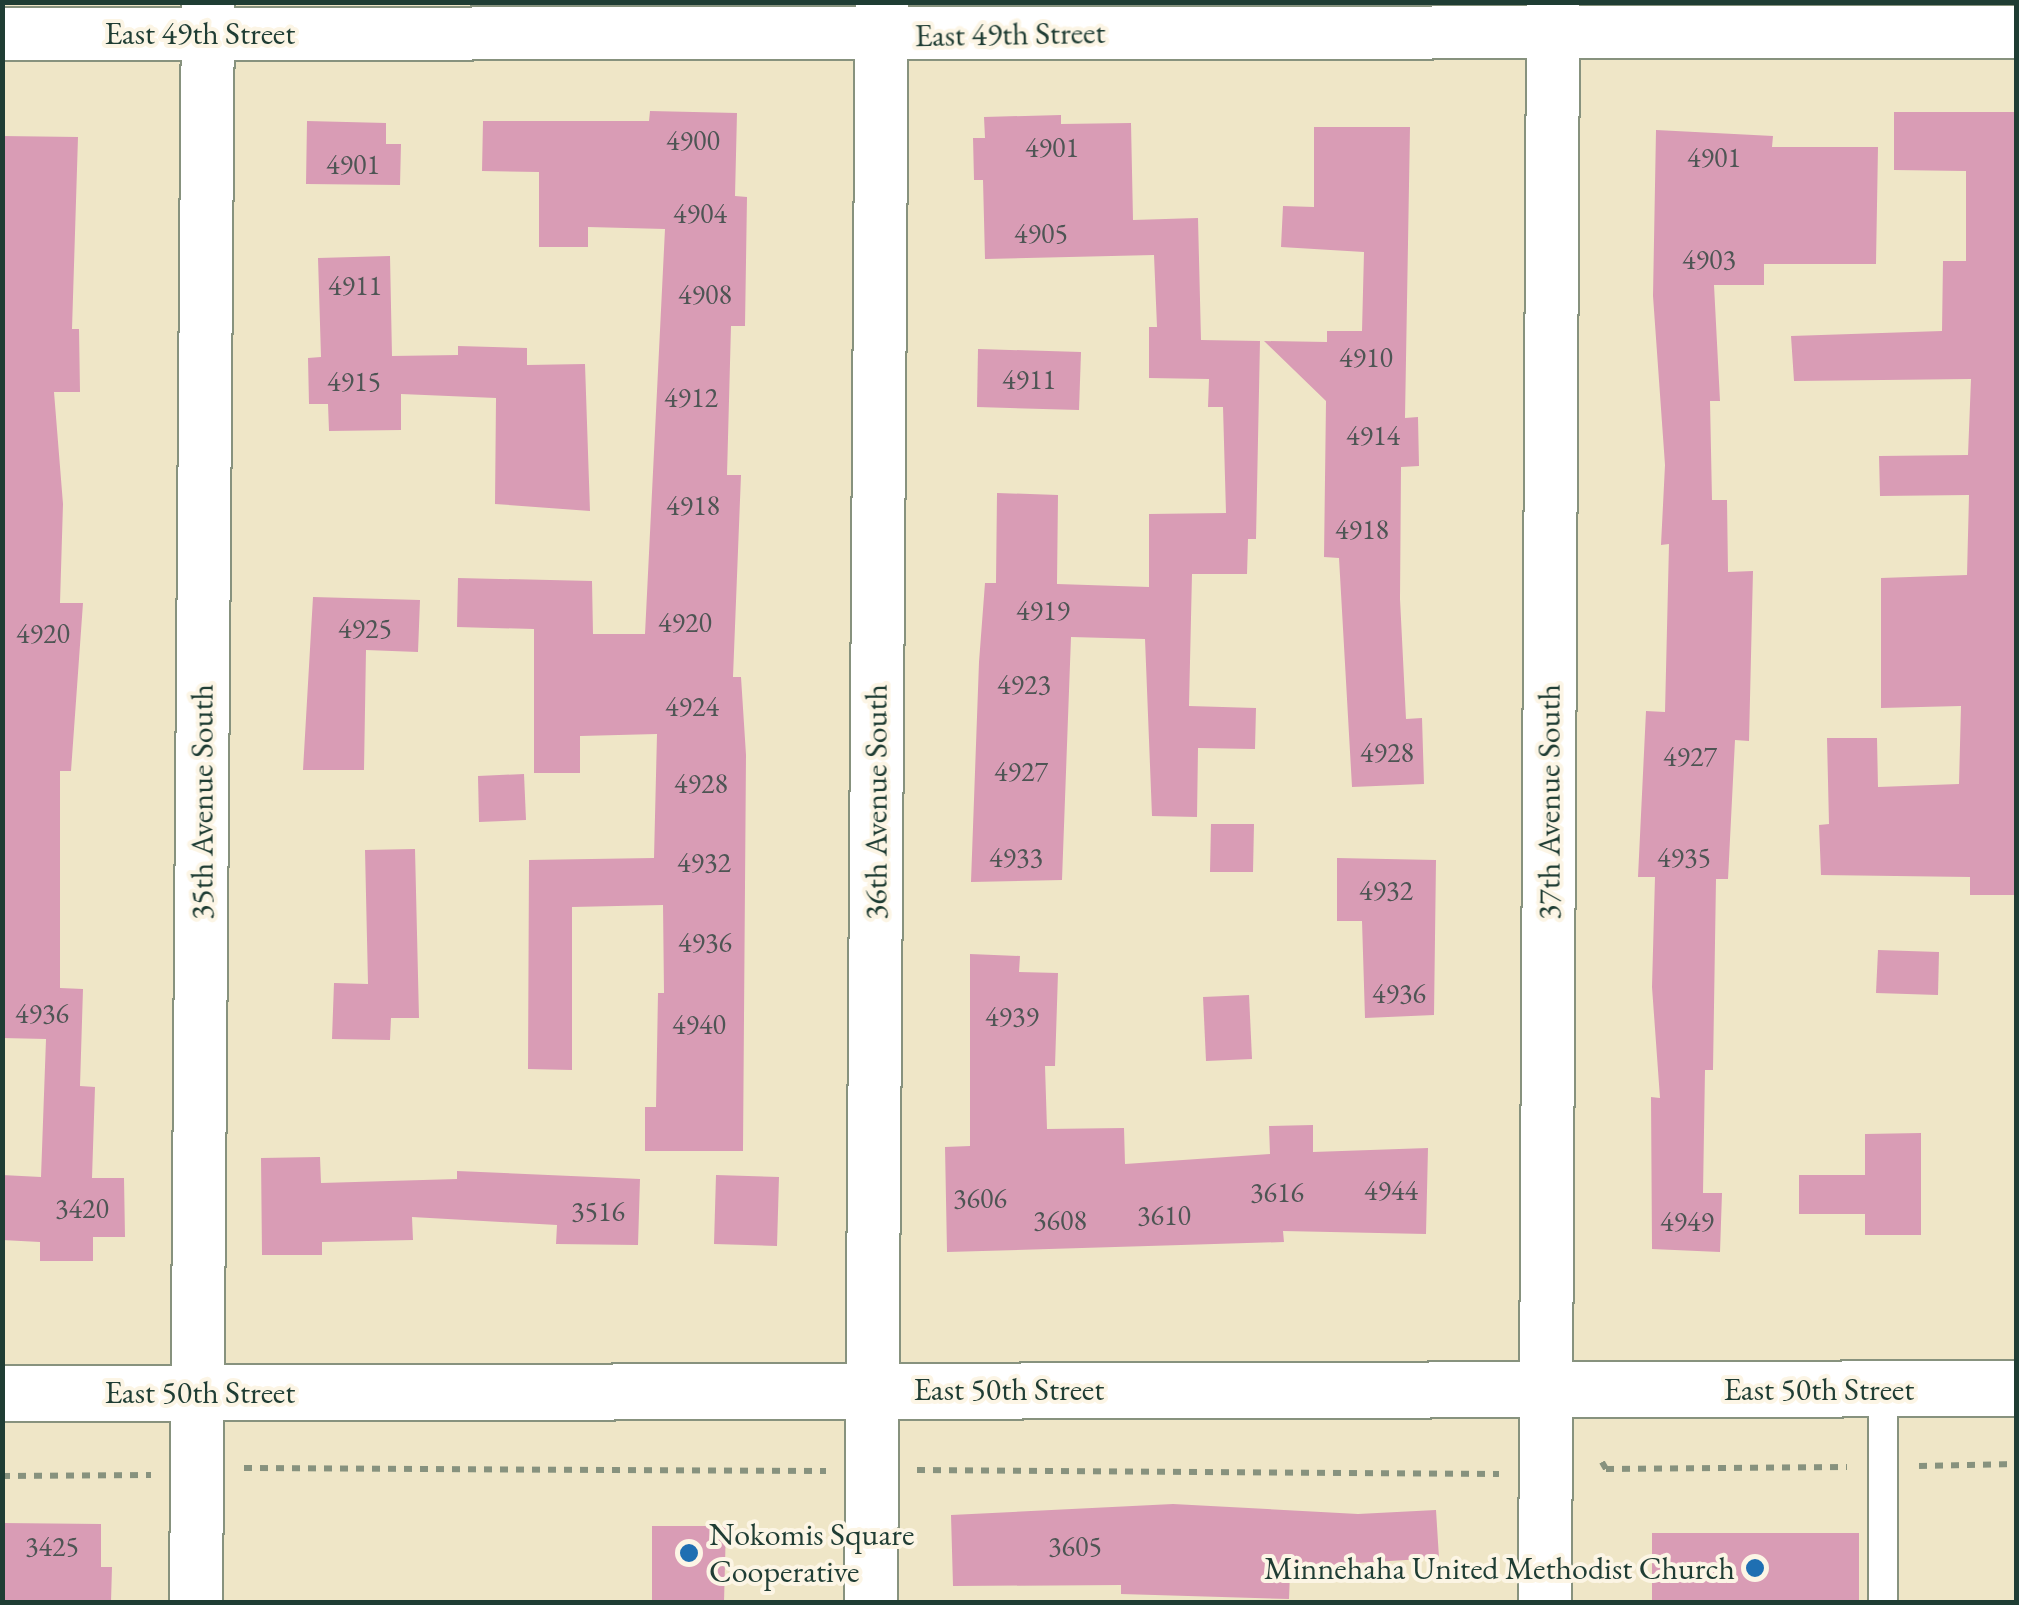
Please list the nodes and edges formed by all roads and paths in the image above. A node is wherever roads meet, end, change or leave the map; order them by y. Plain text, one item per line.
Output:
1 (1552, 15) edge
2 (208, 17) edge
3 (881, 19) edge
4 (2016, 32) edge
5 (2, 34) edge
6 (2016, 1388) edge
7 (1883, 1389) junction
8 (872, 1390) junction
9 (1546, 1390) junction
10 (198, 1392) junction
11 (2, 1393) edge
12 (1507, 1461) dead end
13 (1602, 1462) dead end
14 (2016, 1464) edge
15 (164, 1465) dead end
16 (1883, 1466) junction
17 (232, 1468) dead end
18 (915, 1470) dead end
19 (843, 1471) dead end
20 (2, 1476) edge
21 (196, 1602) edge
22 (870, 1602) edge
23 (1545, 1602) edge
24 (1883, 1602) edge

1 - 3 street, East 49th Street
1 - 4 street, East 49th Street
1 - 9 street, 37th Avenue South
2 - 3 street, East 49th Street
2 - 5 street, East 49th Street
2 - 10 street, 35th Avenue South
3 - 8 street, 36th Avenue South
6 - 7 street, East 50th Street
7 - 9 street, East 50th Street
7 - 16 lane
8 - 9 street, East 50th Street
8 - 10 street, East 50th Street
8 - 22 street, 36th Avenue South
9 - 23 street, 37th Avenue South
10 - 11 street, East 50th Street
10 - 21 street, 35th Avenue South
12 - 18 path
13 - 16 path
14 - 16 path
15 - 20 path
16 - 24 lane
17 - 19 path

